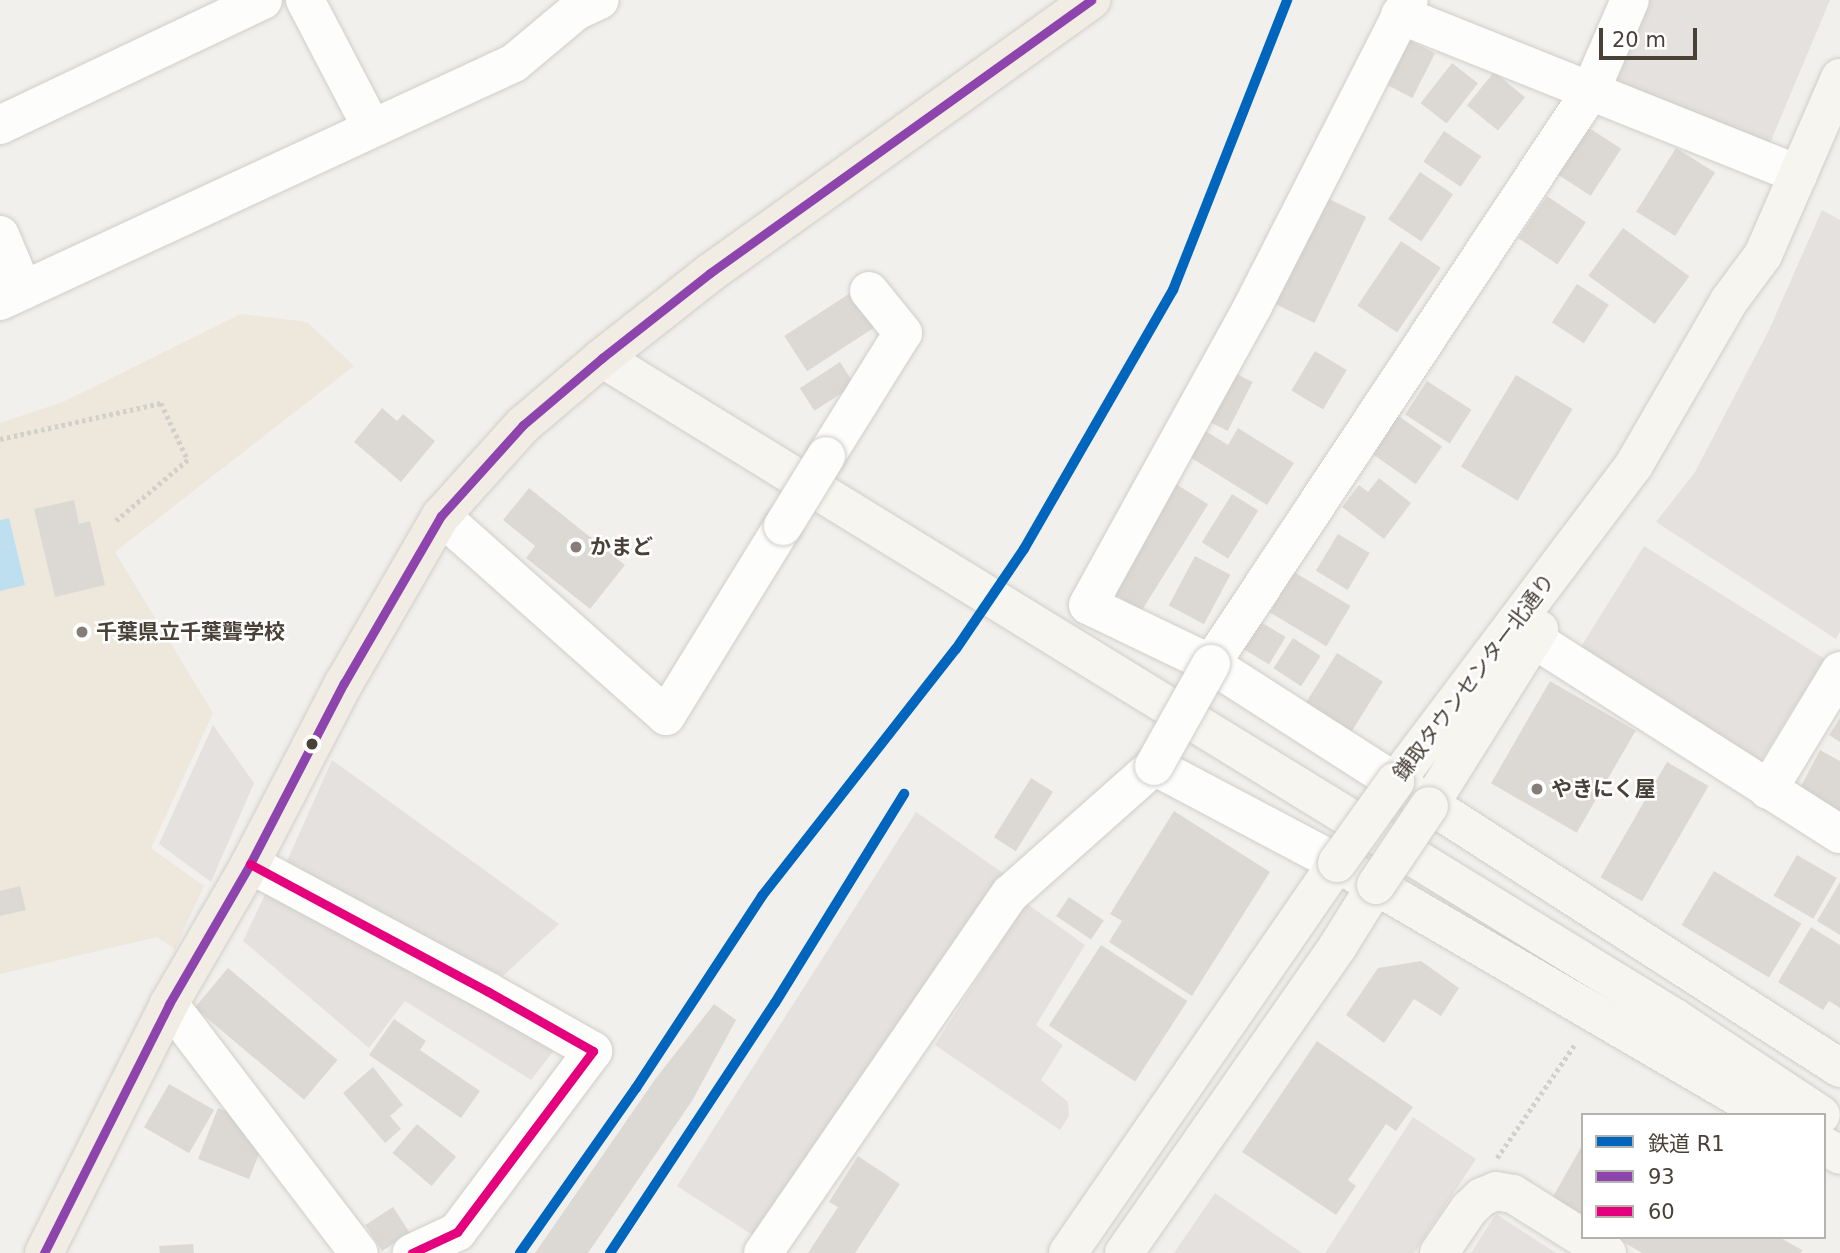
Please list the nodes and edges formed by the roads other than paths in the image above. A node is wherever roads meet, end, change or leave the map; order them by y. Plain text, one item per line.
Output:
1 (263, 0) edge
2 (305, 0) edge
3 (600, 0) edge
4 (1091, 0) edge
5 (1630, 0) edge
6 (1405, 7) edge
7 (1840, 78) edge
8 (1590, 92) junction
9 (0, 125) edge
10 (372, 128) junction
11 (1798, 174) junction
12 (0, 235) edge
13 (1763, 255) junction
14 (869, 291) dead end
15 (12, 295) edge
16 (602, 358) junction
17 (441, 516) junction
18 (1532, 638) junction
19 (1211, 664) junction
20 (1840, 671) edge
21 (1153, 766) junction
22 (1395, 782) junction
23 (1768, 790) junction
24 (1429, 806) junction
25 (1840, 834) edge
26 (1338, 863) junction
27 (250, 864) junction
28 (1376, 885) junction
29 (169, 1004) junction
30 (1675, 1018) junction
31 (1840, 1068) edge
32 (1840, 1106) edge
33 (1766, 1113) edge
34 (1818, 1113) edge
35 (1581, 1237) edge
36 (1585, 1239) edge
37 (44, 1253) edge
38 (359, 1253) edge
39 (412, 1253) edge
40 (763, 1253) edge
41 (1068, 1253) edge
42 (1124, 1253) edge
43 (1439, 1253) edge
44 (1607, 1253) edge

1 - 9 street
2 - 10 street
3 - 10 street
4 - 16 main road
5 - 8 street
6 - 8 street
6 - 19 street
7 - 11 street, 鎌取タウンセンター北通り
8 - 11 street
8 - 19 street
10 - 15 street
11 - 13 street, 鎌取タウンセンター北通り
12 - 15 street
13 - 18 street, 鎌取タウンセンター北通り
13 - 22 street, 鎌取タウンセンター北通り
14 - 17 street, bridge
16 - 17 main road
16 - 30 street
17 - 27 main road
18 - 23 street
18 - 24 street, 鎌取タウンセンター北通り
19 - 21 street, bridge
19 - 22 street
20 - 23 street
21 - 26 street
21 - 40 street
22 - 24 street
22 - 26 street, 鎌取タウンセンター北通り, bridge
23 - 25 street
24 - 28 street, 鎌取タウンセンター北通り, bridge
24 - 31 street
26 - 28 street
26 - 41 street, 鎌取タウンセンター北通り
27 - 29 main road
27 - 39 street
28 - 33 street
28 - 42 street, 鎌取タウンセンター北通り
29 - 37 main road
29 - 38 street
30 - 32 street
30 - 34 street
35 - 43 street
36 - 44 street

